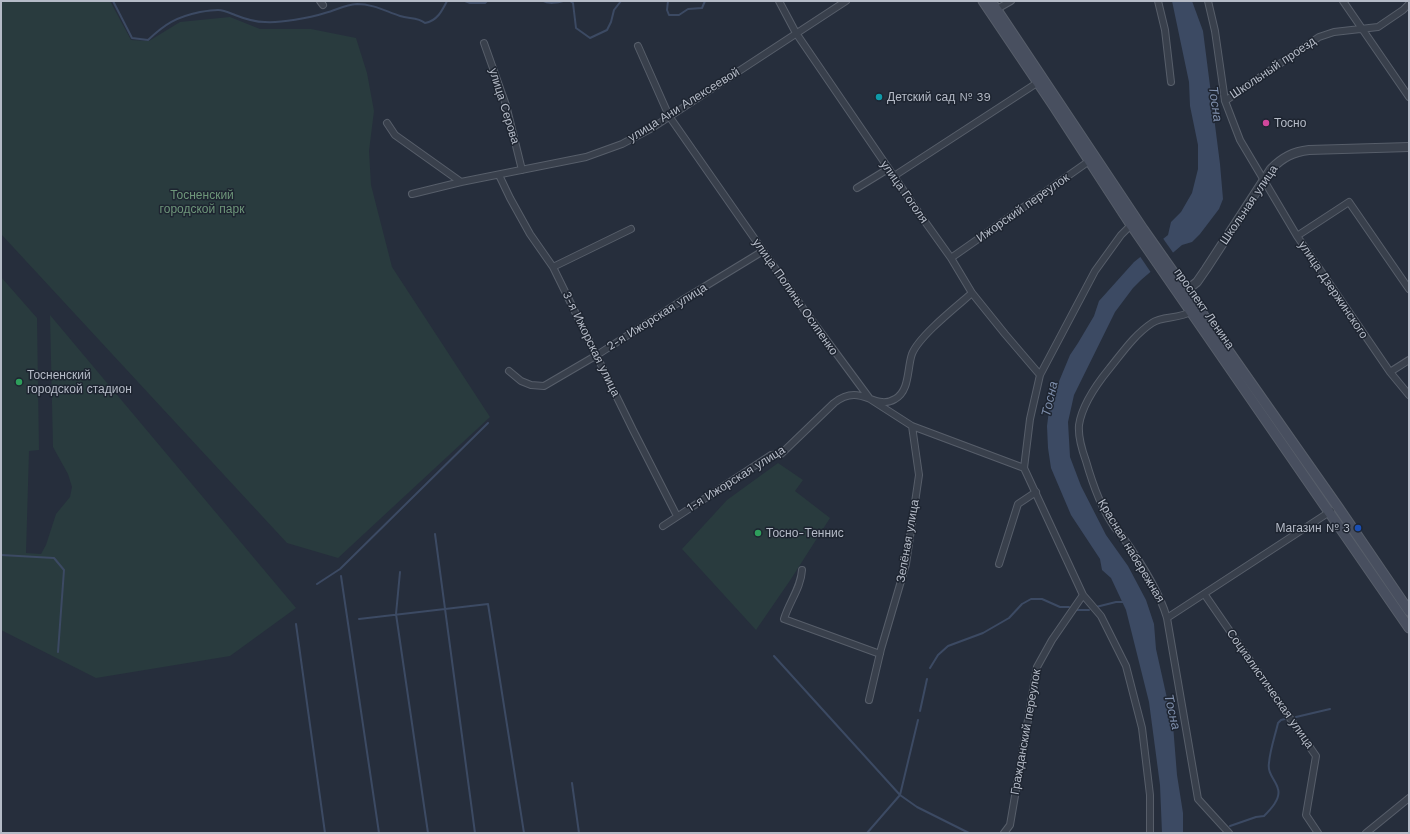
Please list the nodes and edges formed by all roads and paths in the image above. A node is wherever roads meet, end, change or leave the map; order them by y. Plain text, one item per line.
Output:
1 (779, 1) edge
2 (846, 1) edge
3 (983, 1) edge
4 (991, 1) edge
5 (1011, 1) edge
6 (1158, 1) edge
7 (1208, 1) edge
8 (1343, 1) edge
9 (1409, 4) edge
10 (997, 9) junction
11 (1362, 28) junction
12 (796, 33) junction
13 (484, 43) dead end
14 (638, 46) dead end
15 (1041, 81) junction
16 (1171, 82) dead end
17 (1409, 97) edge
18 (1225, 101) junction
19 (669, 116) junction
20 (387, 122) dead end
21 (1409, 147) edge
22 (1093, 159) junction
23 (888, 169) junction
24 (522, 170) junction
25 (499, 175) junction
26 (894, 176) junction
27 (1263, 180) junction
28 (461, 182) junction
29 (857, 188) dead end
30 (412, 194) dead end
31 (1131, 225) junction
32 (631, 229) dead end
33 (1140, 231) junction
34 (1297, 236) junction
35 (763, 252) junction
36 (951, 258) junction
37 (553, 266) junction
38 (1409, 289) edge
39 (972, 293) junction
40 (1183, 293) junction
41 (1192, 311) junction
42 (597, 355) junction
43 (1409, 360) edge
44 (509, 371) dead end
45 (1390, 372) junction
46 (1040, 375) junction
47 (1409, 395) edge
48 (870, 399) junction
49 (912, 426) junction
50 (1024, 468) junction
51 (1036, 492) junction
52 (1338, 507) junction
53 (1330, 512) junction
54 (677, 516) junction
55 (663, 526) dead end
56 (999, 564) dead end
57 (802, 570) dead end
58 (1205, 594) junction
59 (1083, 595) junction
60 (1409, 611) edge
61 (1168, 618) junction
62 (1409, 628) edge
63 (880, 654) junction
64 (869, 700) dead end
65 (1409, 798) edge
66 (1004, 833) edge
67 (1150, 833) edge
68 (1229, 833) edge
69 (1318, 833) edge
70 (1366, 833) edge

1 - 12 street, улица Гоголя
2 - 12 street, улица Ани Алексеевой
3 - 15 main road, проспект Ленина
4 - 10 main road, проспект Ленина
5 - 10 street
6 - 16 street
7 - 18 street
8 - 11 street
9 - 11 street, Школьный проезд
10 - 15 main road, проспект Ленина
11 - 17 street
11 - 18 street, Школьный проезд
12 - 19 street, улица Ани Алексеевой
12 - 23 street, улица Гоголя
13 - 24 street, улица Серова
14 - 19 street, улица Полины Осипенко
15 - 22 main road, проспект Ленина
15 - 26 street
18 - 27 street
19 - 24 street, улица Ани Алексеевой
19 - 35 street, улица Полины Осипенко
20 - 28 street
21 - 27 street, Школьная улица
22 - 31 main road, проспект Ленина
22 - 33 main road, проспект Ленина
22 - 36 street, Ижорский переулок
23 - 26 street, улица Гоголя
23 - 29 street
24 - 25 street, улица Ани Алексеевой
25 - 28 street, улица Ани Алексеевой
25 - 37 street, 3-я Ижорская улица
26 - 36 street, улица Гоголя
27 - 34 street, улица Дзержинского
27 - 40 street, Школьная улица
28 - 30 street, улица Ани Алексеевой
31 - 33 main road, проспект Ленина
31 - 46 street
32 - 37 street
33 - 40 main road, проспект Ленина
34 - 38 street
34 - 45 street, улица Дзержинского
35 - 42 street, 2-я Ижорская улица
35 - 48 street, улица Полины Осипенко
36 - 39 street, улица Гоголя
37 - 42 street, 3-я Ижорская улица
39 - 46 street, улица Гоголя
39 - 48 street, 1-я Ижорская улица
40 - 41 main road, проспект Ленина
40 - 52 main road, проспект Ленина
41 - 53 main road, проспект Ленина
41 - 61 street, Красная набережная
42 - 44 street, 2-я Ижорская улица
42 - 54 street, 3-я Ижорская улица
43 - 45 street
45 - 47 street, улица Дзержинского
46 - 50 street
48 - 49 street, улица Полины Осипенко
48 - 54 street, 1-я Ижорская улица
49 - 50 street, улица Полины Осипенко
49 - 63 street, Зелёная улица
50 - 51 street
51 - 56 street
51 - 59 street
52 - 53 street
52 - 60 main road, проспект Ленина
53 - 58 street
53 - 62 main road, проспект Ленина
54 - 55 street, 1-я Ижорская улица
57 - 63 street
58 - 61 street
58 - 69 street, Социалистическая улица
59 - 66 street, Гражданский переулок
59 - 67 street
61 - 68 street, Красная набережная
63 - 64 street, Зелёная улица
65 - 70 street

